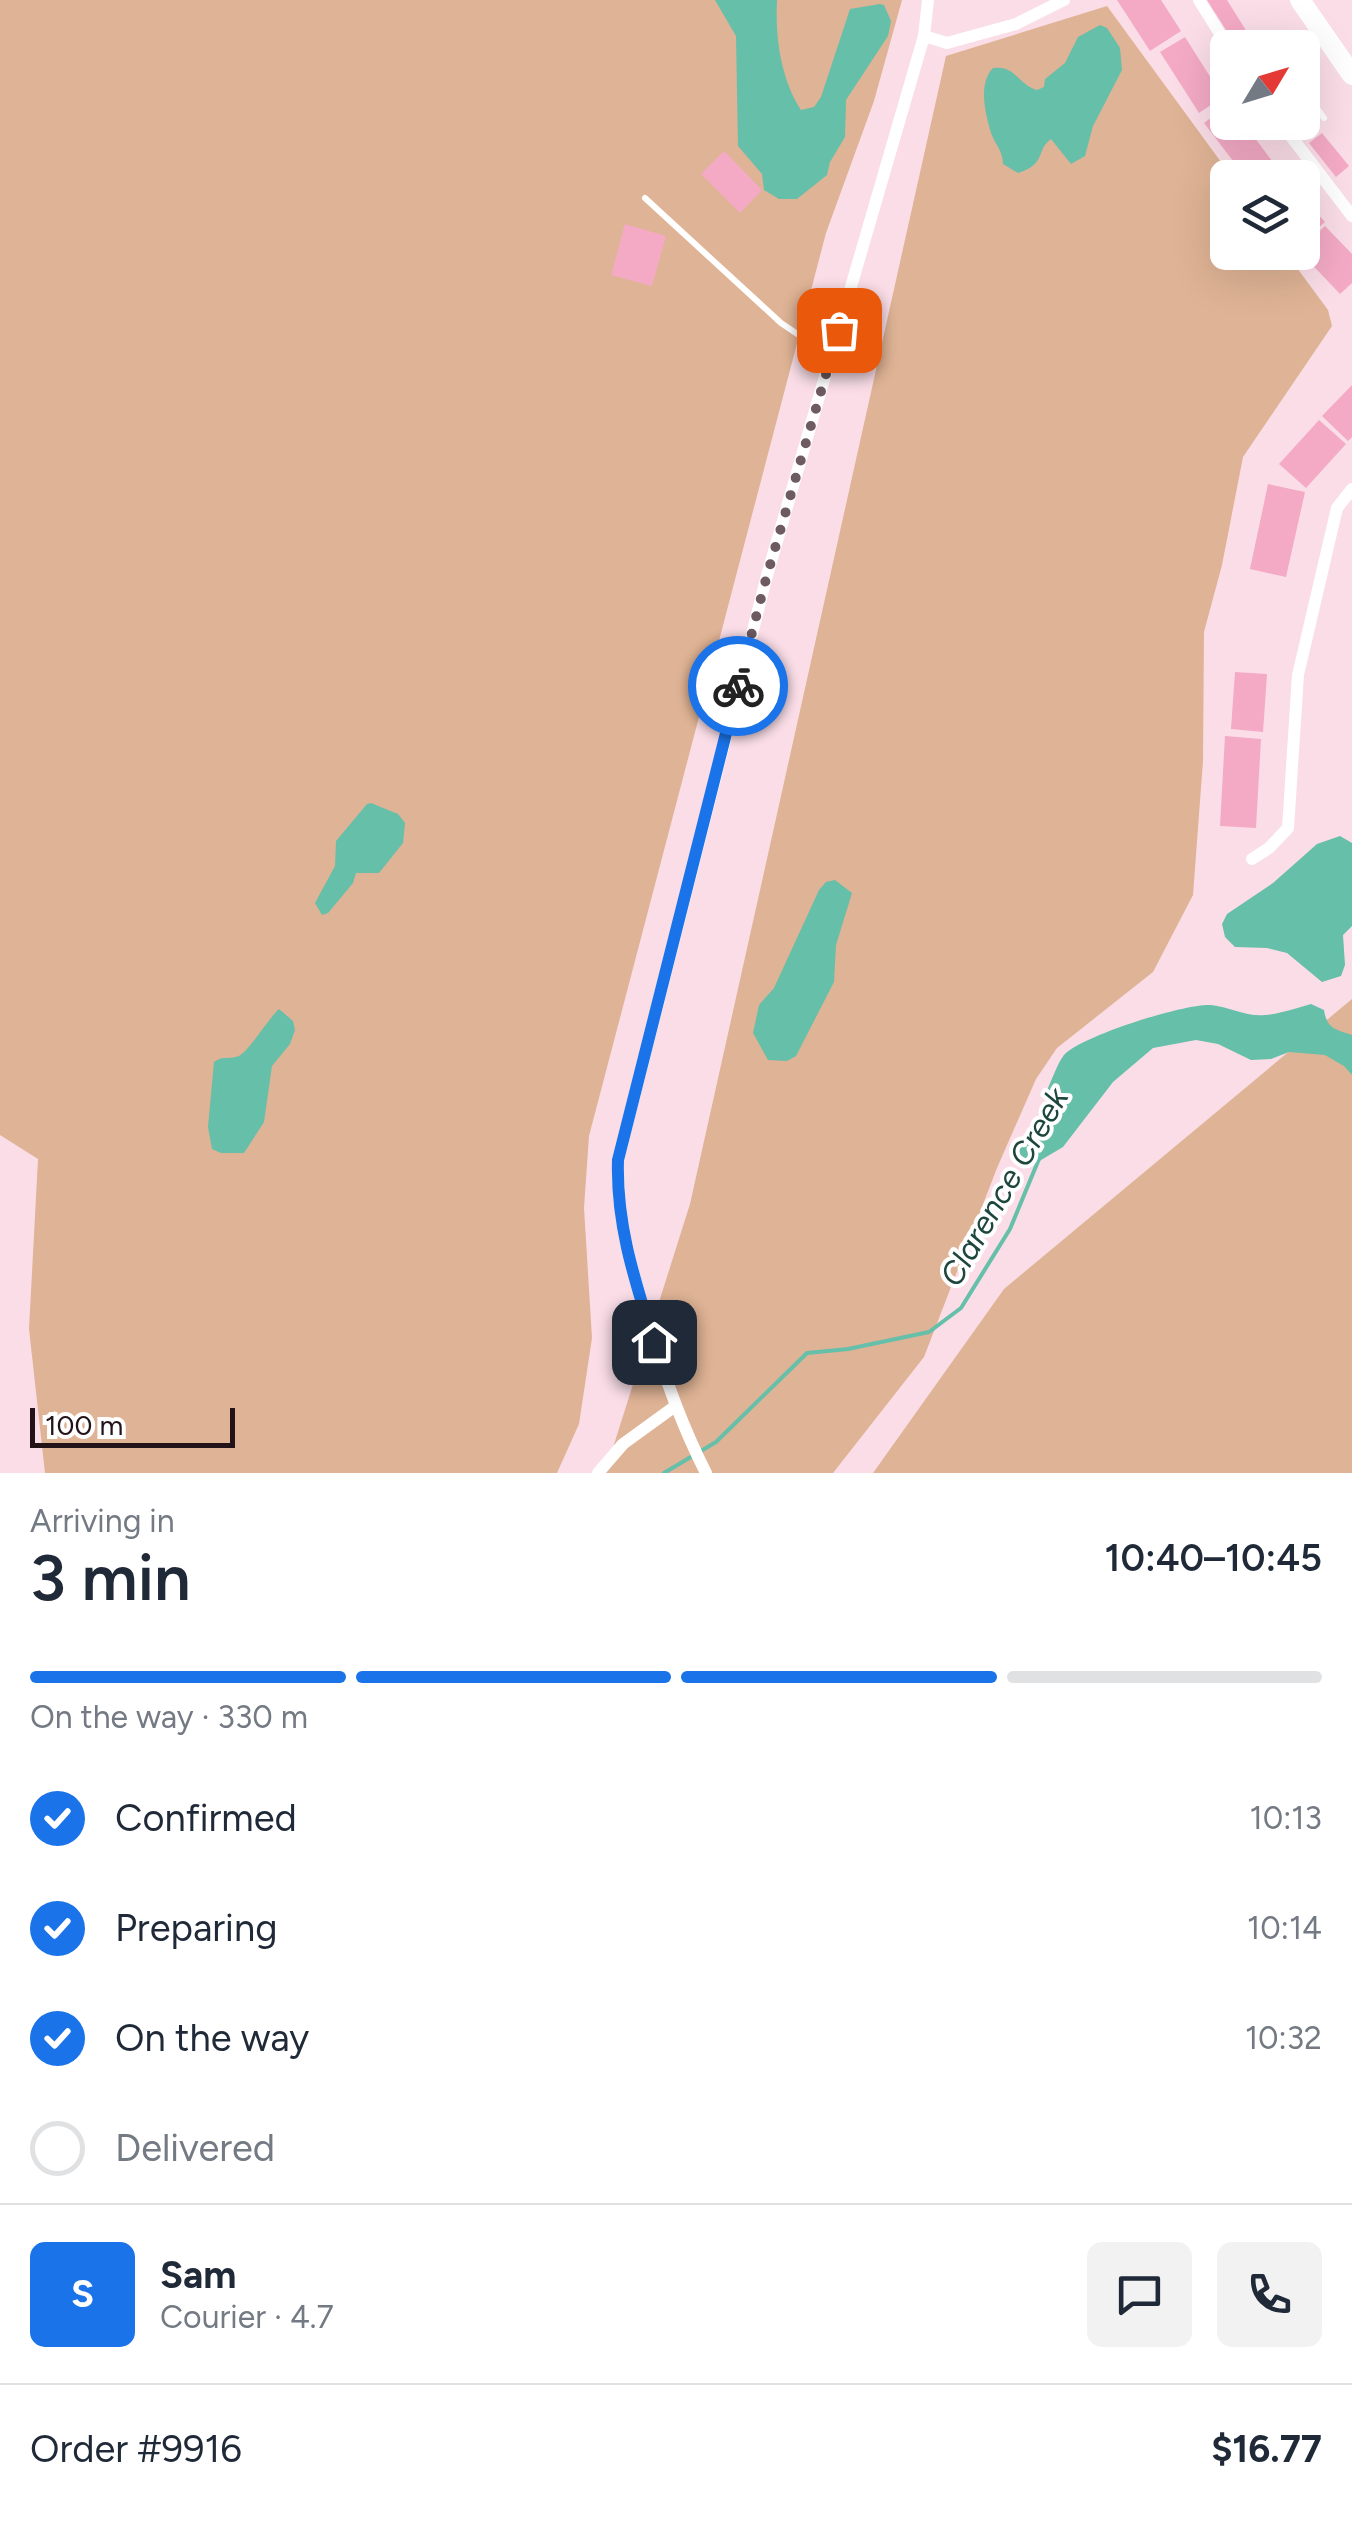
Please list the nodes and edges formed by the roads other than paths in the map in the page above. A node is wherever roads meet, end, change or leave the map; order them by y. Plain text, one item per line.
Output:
1 (928, 0) edge
2 (1064, 0) edge
3 (1199, 0) edge
4 (1300, 0) edge
5 (1217, 30) edge
6 (1322, 32) joint
7 (924, 36) junction
8 (1352, 74) edge
9 (1320, 113) edge
10 (1324, 118) dead end
11 (1294, 140) edge
12 (646, 198) dead end
13 (1352, 216) edge
14 (831, 357) junction
15 (1352, 489) edge
16 (1252, 859) dead end
17 (674, 1406) junction
18 (598, 1473) edge
19 (706, 1473) edge

1 - 7 street
2 - 7 street
3 - 5 street
4 - 6 main road
6 - 8 main road
7 - 14 street
9 - 10 lane
11 - 13 street
12 - 14 lane
14 - 17 street
15 - 16 street
17 - 18 street
17 - 19 street

